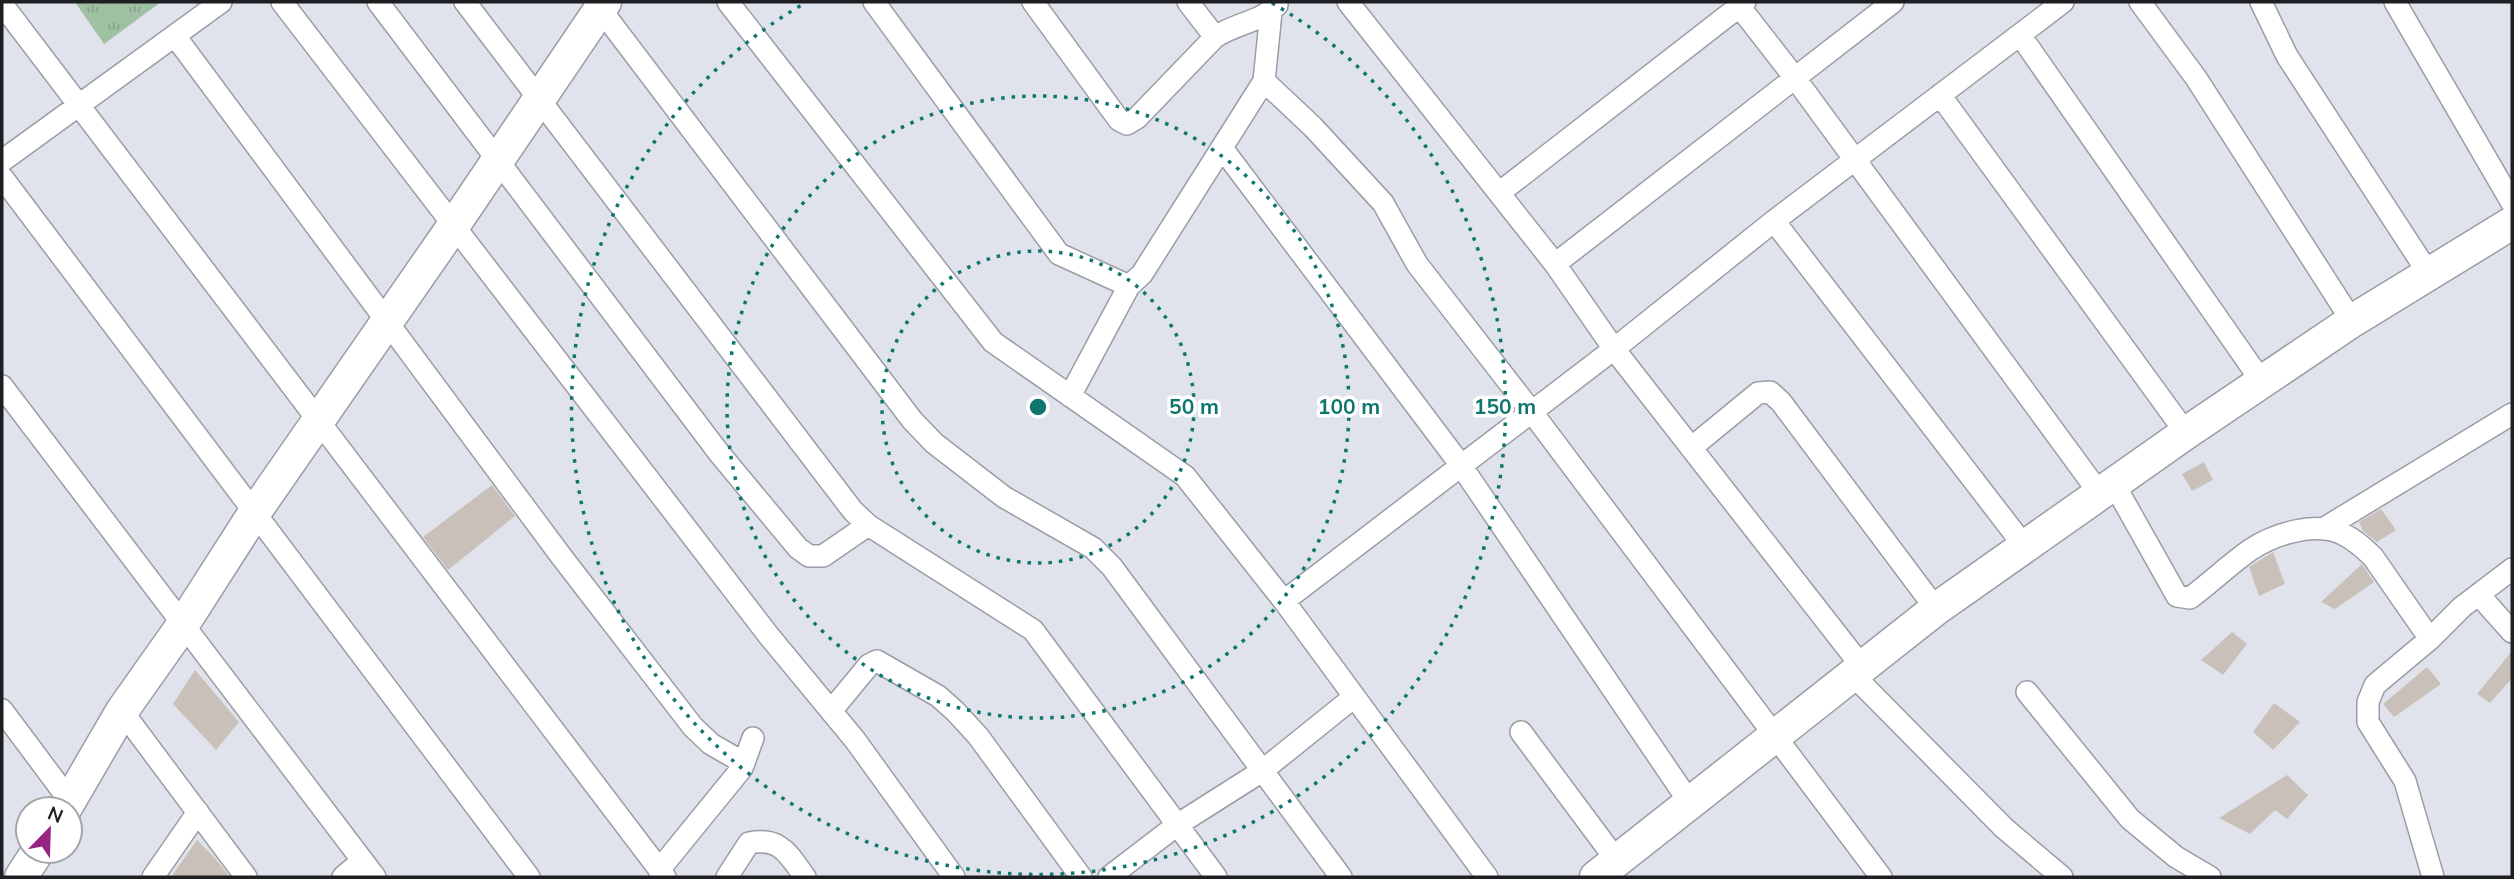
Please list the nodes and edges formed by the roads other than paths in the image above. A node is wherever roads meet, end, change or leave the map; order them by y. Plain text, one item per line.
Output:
1 (221, 2) edge
2 (282, 2) edge
3 (378, 2) edge
4 (465, 2) edge
5 (728, 2) edge
6 (874, 2) edge
7 (1033, 2) edge
8 (1188, 2) edge
9 (1348, 2) edge
10 (1892, 2) edge
11 (2063, 2) edge
12 (2140, 2) edge
13 (2261, 2) edge
14 (2395, 2) edge
15 (2, 4) edge
16 (600, 4) edge
17 (1742, 4) edge
18 (1275, 7) edge
19 (2020, 35) junction
20 (174, 36) junction
21 (1215, 37) junction
22 (1795, 78) junction
23 (1265, 81) junction
24 (1940, 95) junction
25 (538, 100) junction
26 (80, 106) junction
27 (1222, 148) junction
28 (1855, 160) junction
29 (2, 161) edge
30 (497, 161) junction
31 (2, 177) edge
32 (1499, 193) junction
33 (2512, 203) edge
34 (1774, 220) junction
35 (2512, 223) edge
36 (454, 225) junction
37 (1555, 264) junction
38 (2429, 274) junction
39 (1129, 286) junction
40 (388, 321) junction
41 (2352, 321) junction
42 (1614, 349) junction
43 (2262, 382) junction
44 (2, 387) edge
45 (1070, 396) junction
46 (1531, 411) junction
47 (2512, 414) edge
48 (318, 422) junction
49 (2186, 433) junction
50 (1691, 448) junction
51 (1460, 464) junction
52 (2107, 489) junction
53 (255, 512) junction
54 (868, 525) junction
55 (2323, 529) junction
56 (2025, 547) junction
57 (2512, 569) edge
58 (2479, 595) junction
59 (1284, 601) junction
60 (1936, 609) junction
61 (182, 626) junction
62 (2512, 632) edge
63 (2430, 639) junction
64 (1858, 671) junction
65 (2027, 692) dead end
66 (1354, 697) junction
67 (2, 710) edge
68 (122, 710) junction
69 (831, 711) junction
70 (1521, 732) dead end
71 (1775, 736) junction
72 (753, 738) dead end
73 (744, 763) junction
74 (1262, 771) junction
75 (61, 795) edge
76 (74, 795) edge
77 (1690, 803) junction
78 (198, 812) junction
79 (1177, 825) junction
80 (658, 868) edge
81 (368, 869) edge
82 (1606, 869) edge
83 (153, 877) edge
84 (246, 877) edge
85 (342, 877) edge
86 (529, 877) edge
87 (639, 877) edge
88 (727, 877) edge
89 (805, 877) edge
90 (954, 877) edge
91 (1081, 877) edge
92 (1109, 877) edge
93 (1216, 877) edge
94 (1341, 877) edge
95 (1487, 877) edge
96 (1881, 877) edge
97 (2062, 877) edge
98 (2210, 877) edge
99 (2433, 877) edge

1 - 20 street
2 - 36 street
3 - 30 street
4 - 25 street
5 - 45 street
6 - 39 street
7 - 21 street
8 - 21 street
9 - 32 street
10 - 22 street
11 - 19 street
12 - 41 street
13 - 38 street
14 - 33 street
15 - 26 street
16 - 25 street
16 - 74 street
17 - 22 street
17 - 32 street
18 - 21 street
18 - 23 street
19 - 24 street
19 - 43 street
20 - 26 street
20 - 40 street
22 - 28 street
22 - 37 street
23 - 27 street
23 - 46 street
24 - 28 street
24 - 49 street
25 - 30 street
25 - 54 street
26 - 29 street
26 - 48 street
27 - 39 street
27 - 51 street
28 - 34 street
28 - 52 street
30 - 36 street
30 - 54 street
31 - 53 street
32 - 37 street
34 - 42 street
34 - 56 street
35 - 38 street
36 - 40 street
36 - 69 street
37 - 42 street
38 - 41 street
39 - 45 street
40 - 48 street
40 - 73 street
41 - 43 street
42 - 46 street
42 - 50 street
43 - 49 street
44 - 61 street
45 - 59 street
46 - 51 street
46 - 71 street
47 - 55 street
48 - 53 street
48 - 80 street
49 - 52 street
50 - 60 street
50 - 64 street
51 - 59 street
51 - 77 street
52 - 55 street
52 - 56 street
53 - 61 street
53 - 86 street
54 - 79 street
55 - 63 street
56 - 60 street
57 - 58 street
58 - 62 street
58 - 63 street
59 - 66 street
60 - 64 street
61 - 68 street
61 - 81 street
63 - 99 street
64 - 71 street
64 - 97 street
65 - 98 street
66 - 74 street
66 - 95 street
67 - 75 street
68 - 76 street
68 - 78 street
69 - 90 street
69 - 91 street
70 - 82 street
71 - 77 street
71 - 96 street
72 - 73 street
73 - 80 street
74 - 79 street
74 - 94 street
77 - 82 street
78 - 83 street
78 - 84 street
79 - 92 street
79 - 93 street
80 - 87 street
81 - 85 street
88 - 89 street

